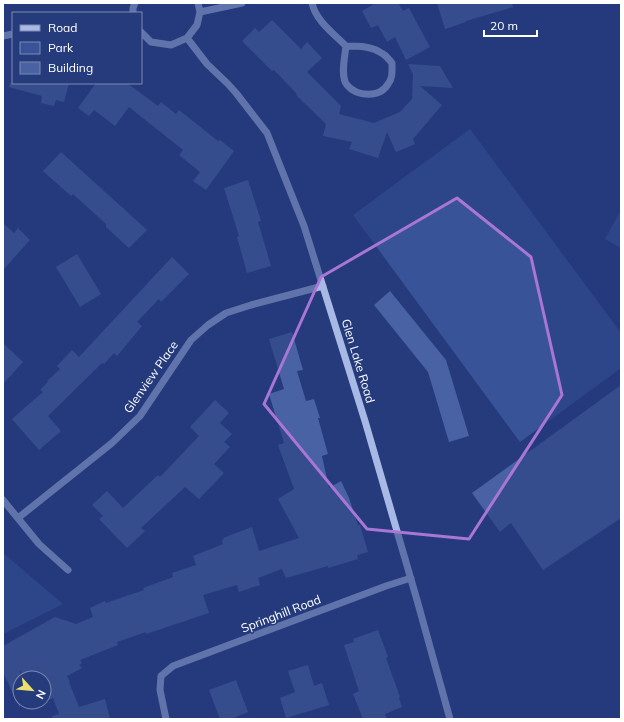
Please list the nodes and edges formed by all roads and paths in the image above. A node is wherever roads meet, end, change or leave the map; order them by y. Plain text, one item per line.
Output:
1 (198, 3) edge
2 (242, 3) edge
3 (312, 3) edge
4 (200, 12) junction
5 (142, 33) edge
6 (187, 38) junction
7 (346, 46) junction
8 (323, 286) junction
9 (3, 500) edge
10 (18, 518) junction
11 (68, 570) dead end
12 (411, 578) junction
13 (166, 719) edge
14 (450, 719) edge

1 - 4 street
2 - 4 street
3 - 7 street
4 - 6 street
5 - 6 street
6 - 8 street, Glen Lake Road
7 - 7 street
8 - 10 street, Glenview Place
8 - 12 street, Glen Lake Road
9 - 10 street
10 - 11 street
12 - 13 street, Springhill Road
12 - 14 street, Glen Lake Road

